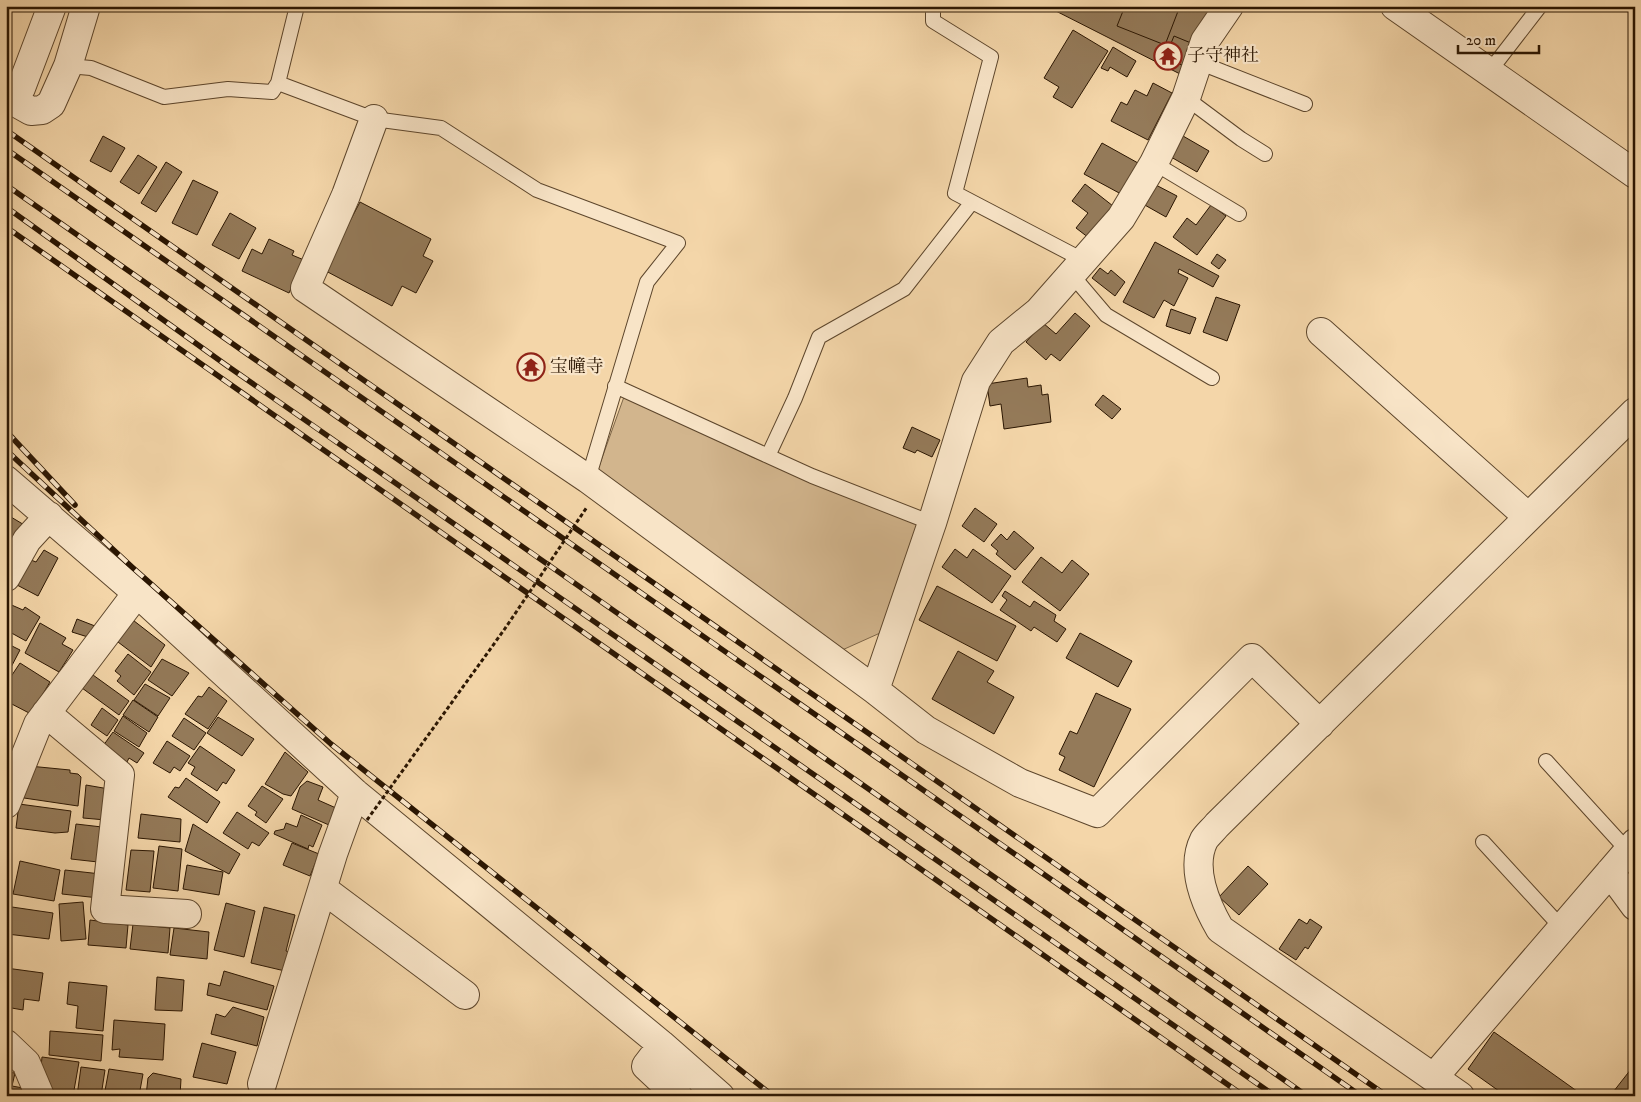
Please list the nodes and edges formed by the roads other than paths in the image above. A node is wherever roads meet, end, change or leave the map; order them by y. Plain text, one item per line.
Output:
1 (52, 6) edge
2 (86, 6) edge
3 (297, 6) edge
4 (933, 6) edge
5 (1229, 6) edge
6 (1395, 6) edge
7 (1540, 6) edge
8 (1198, 62) junction
9 (31, 63) junction
10 (66, 70) junction
11 (1489, 72) junction
12 (278, 83) junction
13 (7, 97) edge
14 (1186, 98) junction
15 (1305, 104) dead end
16 (374, 119) junction
17 (1265, 154) dead end
18 (1154, 163) junction
19 (1635, 174) edge
20 (972, 202) junction
21 (1239, 214) dead end
22 (1079, 268) junction
23 (1321, 332) dead end
24 (1212, 378) dead end
25 (616, 386) junction
26 (1635, 412) edge
27 (768, 456) junction
28 (588, 479) junction
29 (6, 480) edge
30 (49, 516) junction
31 (1527, 516) junction
32 (932, 523) junction
33 (6, 577) edge
34 (137, 593) junction
35 (875, 690) junction
36 (46, 713) junction
37 (1320, 724) junction
38 (1546, 760) dead end
39 (355, 793) junction
40 (6, 804) edge
41 (1483, 842) dead end
42 (1631, 847) edge
43 (1610, 872) junction
44 (322, 889) junction
45 (1635, 906) edge
46 (187, 914) dead end
47 (1562, 928) junction
48 (466, 995) dead end
49 (6, 1044) edge
50 (662, 1045) junction
51 (1434, 1077) junction
52 (262, 1084) dead end
53 (40, 1096) edge
54 (678, 1096) edge
55 (720, 1096) edge
56 (1460, 1096) edge

1 - 9 street
2 - 10 street
3 - 12 lane
4 - 20 lane
5 - 8 street
6 - 11 street
7 - 11 lane
8 - 14 street
8 - 15 lane
9 - 10 street
9 - 13 street
10 - 12 lane
10 - 13 street
11 - 19 street
12 - 16 lane
14 - 17 lane
14 - 18 street
16 - 25 lane
16 - 28 street
18 - 21 lane
18 - 22 street
20 - 22 lane
20 - 27 lane
22 - 24 lane
22 - 32 street
23 - 31 street
25 - 27 lane
25 - 28 lane
26 - 31 street
27 - 32 lane
28 - 35 street
29 - 30 street
30 - 33 street
30 - 34 street
31 - 37 street
32 - 35 street
34 - 36 street
34 - 39 street
35 - 37 street
36 - 40 street
36 - 46 street
37 - 51 street
38 - 42 lane
39 - 44 street
39 - 50 street
41 - 47 lane
42 - 43 street
43 - 45 street
43 - 47 street
44 - 48 street
44 - 52 street
47 - 51 street
49 - 53 street
50 - 54 street
50 - 55 street
51 - 56 street

